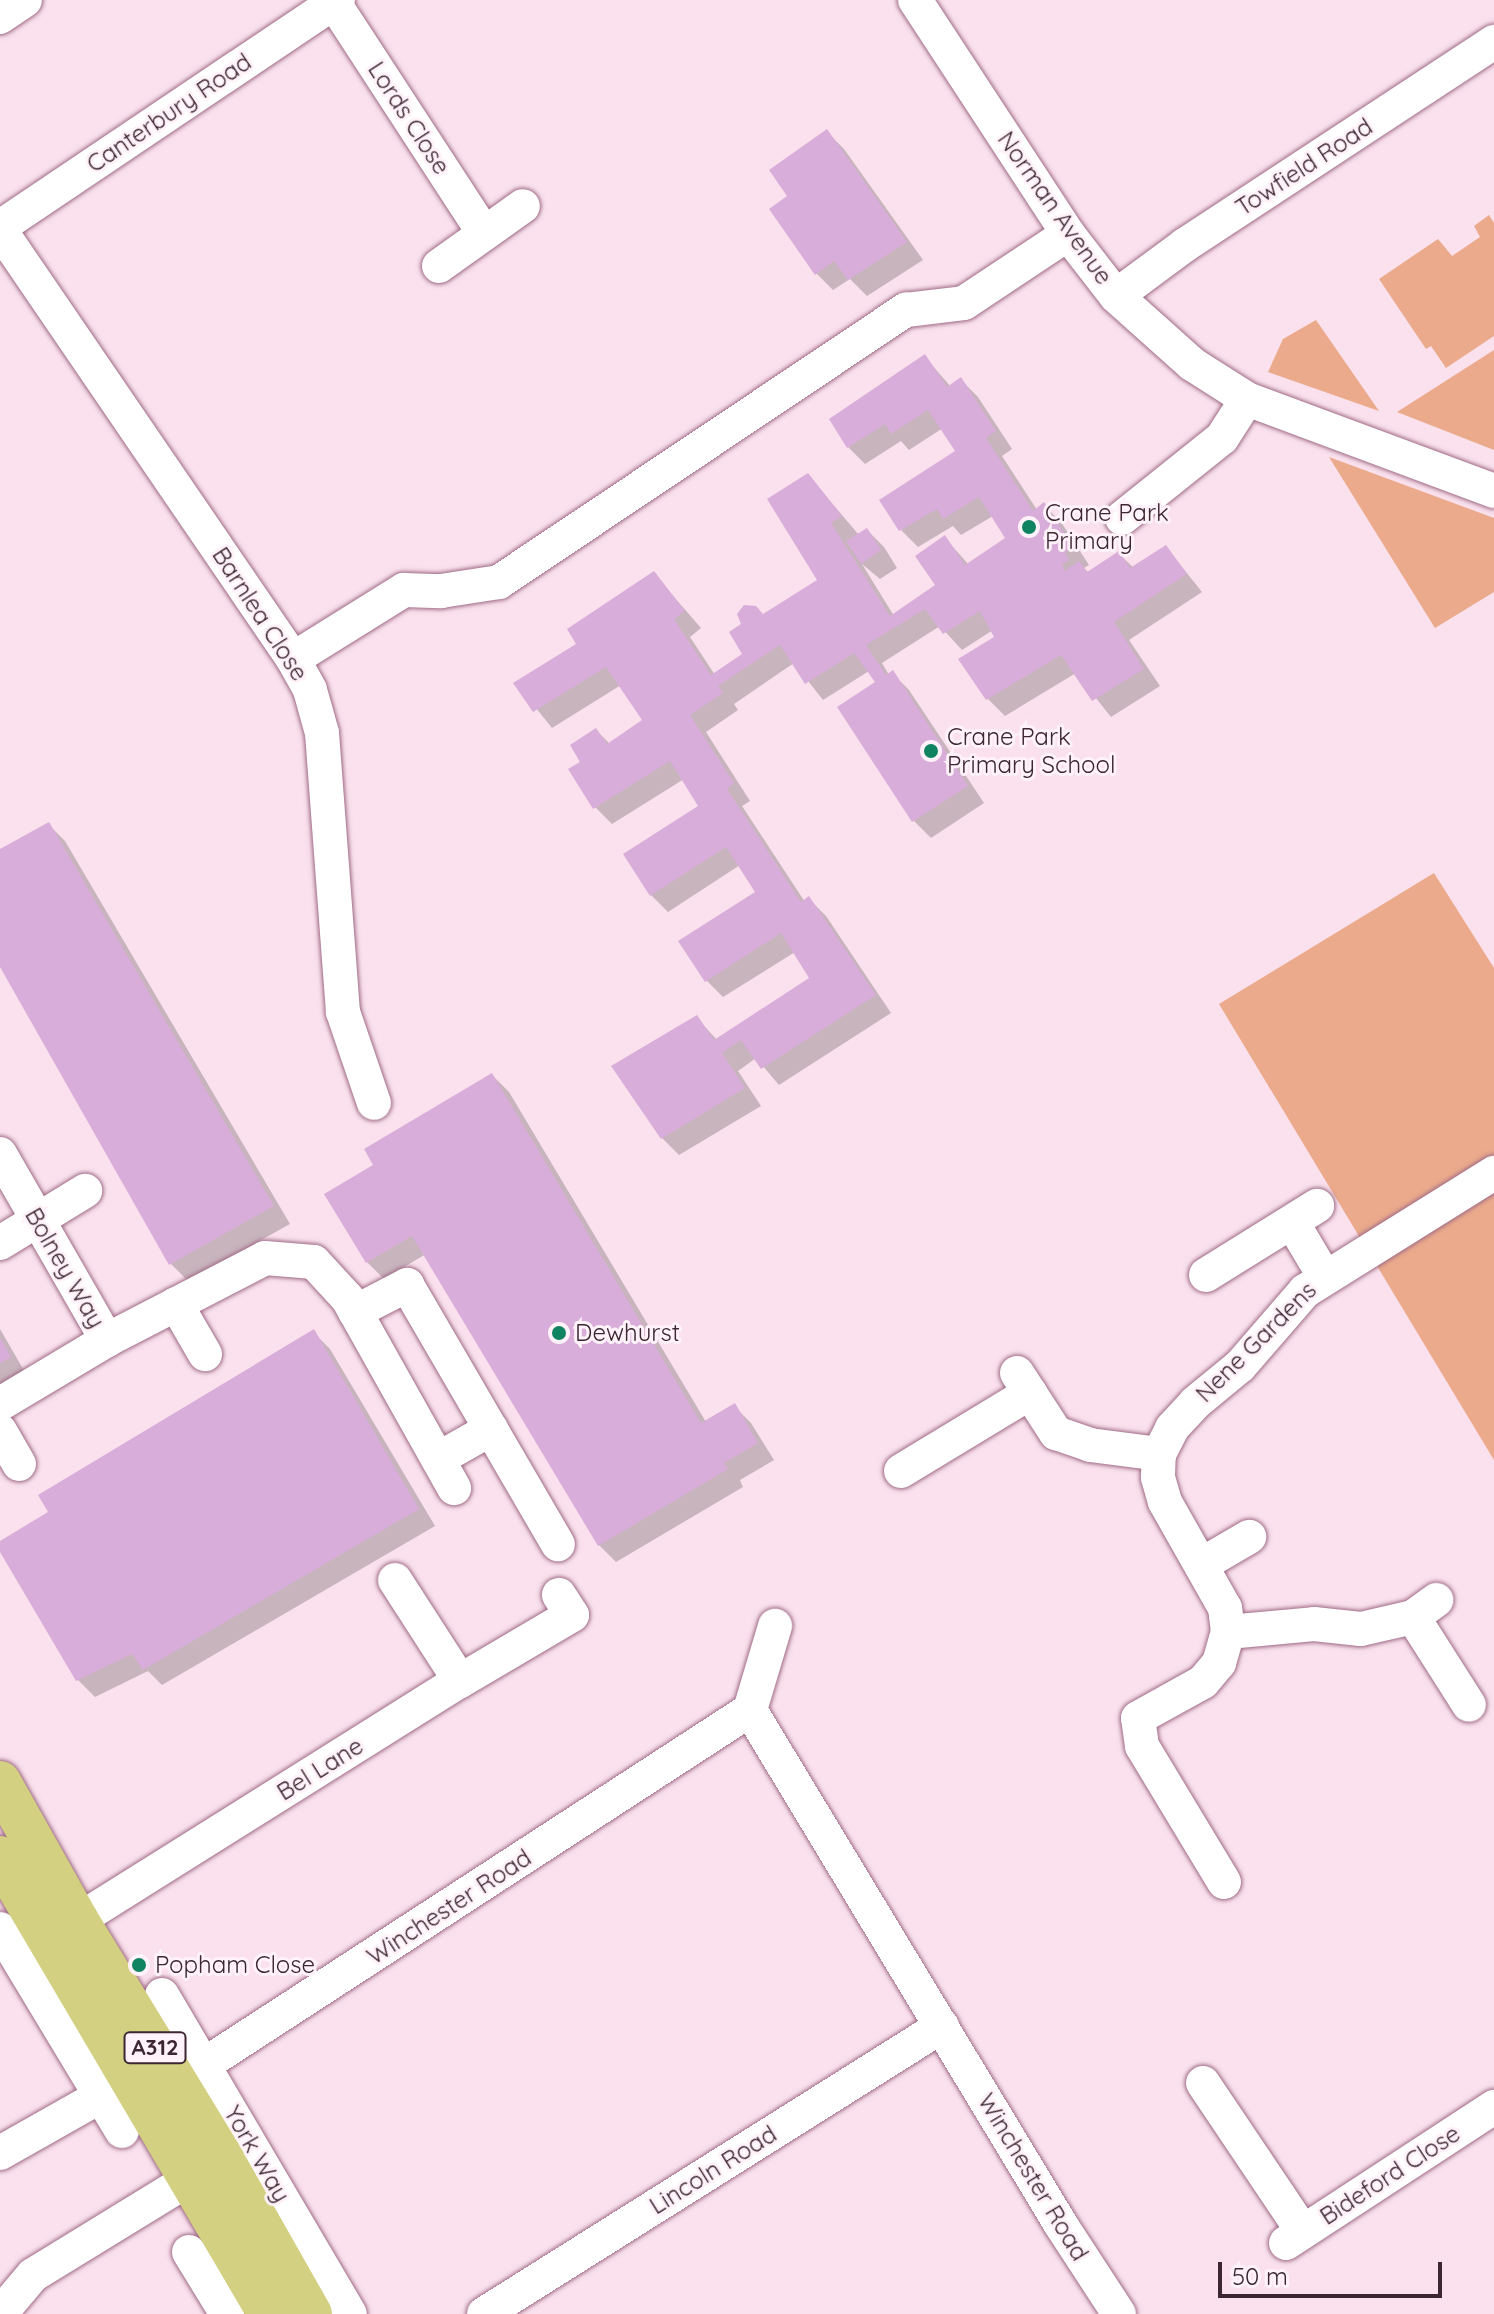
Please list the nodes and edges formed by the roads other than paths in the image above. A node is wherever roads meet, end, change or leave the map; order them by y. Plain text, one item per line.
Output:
1 (25, 0) edge
2 (336, 1) edge
3 (923, 3) edge
4 (0, 17) edge
5 (1494, 42) edge
6 (523, 206) dead end
7 (0, 228) edge
8 (484, 233) junction
9 (1068, 234) junction
10 (439, 266) dead end
11 (1116, 296) junction
12 (1247, 399) junction
13 (1494, 491) edge
14 (1122, 518) dead end
15 (293, 659) junction
16 (374, 1103) dead end
17 (0, 1154) edge
18 (1494, 1173) edge
19 (85, 1191) dead end
20 (38, 1219) junction
21 (0, 1243) edge
22 (1206, 1275) dead end
23 (1324, 1276) junction
24 (176, 1304) junction
25 (355, 1312) junction
26 (107, 1340) junction
27 (205, 1354) dead end
28 (0, 1404) edge
29 (491, 1429) junction
30 (0, 1431) edge
31 (1159, 1454) junction
32 (19, 1464) dead end
33 (901, 1471) dead end
34 (1249, 1537) dead end
35 (558, 1544) dead end
36 (1201, 1565) junction
37 (395, 1580) dead end
38 (559, 1595) dead end
39 (775, 1626) dead end
40 (1228, 1632) junction
41 (460, 1681) junction
42 (1469, 1705) dead end
43 (750, 1710) junction
44 (0, 1782) edge
45 (0, 1857) edge
46 (1224, 1882) dead end
47 (0, 1929) edge
48 (63, 1929) junction
49 (162, 1995) dead end
50 (942, 2026) junction
51 (1203, 2083) dead end
52 (147, 2092) junction
53 (1494, 2107) edge
54 (0, 2153) edge
55 (206, 2169) junction
56 (189, 2252) dead end
57 (245, 2310) edge
58 (0, 2314) edge
59 (311, 2314) edge
60 (350, 2314) edge
61 (484, 2314) edge
62 (1119, 2314) edge

1 - 4 street
2 - 7 street, Canterbury Road
2 - 8 street, Lords Close
3 - 9 street, Norman Avenue
5 - 11 street, Towfield Road
6 - 8 street
7 - 15 street, Barnlea Close
8 - 10 street
9 - 11 street, Norman Avenue
9 - 15 street
11 - 12 street, Norman Avenue
12 - 13 street, Norman Avenue
12 - 14 street
15 - 16 street, Barnlea Close
17 - 20 street, Bolney Way
18 - 23 street, Nene Gardens
19 - 20 street
20 - 21 street
20 - 26 street, Bolney Way
22 - 23 street
23 - 31 street, Nene Gardens
24 - 25 street
24 - 26 street
24 - 27 street
25 - 29 street
25 - 29 street
26 - 28 street
29 - 35 street
30 - 32 street
31 - 33 street
31 - 36 street
34 - 36 street
36 - 40 street
37 - 41 street
38 - 41 street, Bel Lane
39 - 43 street
40 - 42 street
40 - 46 street
41 - 48 street, Bel Lane
43 - 50 street, Winchester Road
43 - 52 street, Winchester Road
44 - 48 main road, A312
45 - 48 main road, A312
47 - 52 street
48 - 52 main road, A312
49 - 52 street, York Way
50 - 61 street, Lincoln Road
50 - 62 street, Winchester Road
51 - 53 street, Bideford Close
52 - 54 street, Winchester Road
52 - 55 main road, A312
52 - 60 street, York Way
55 - 57 main road, A312
55 - 58 street
55 - 59 main road, A312
56 - 57 street

